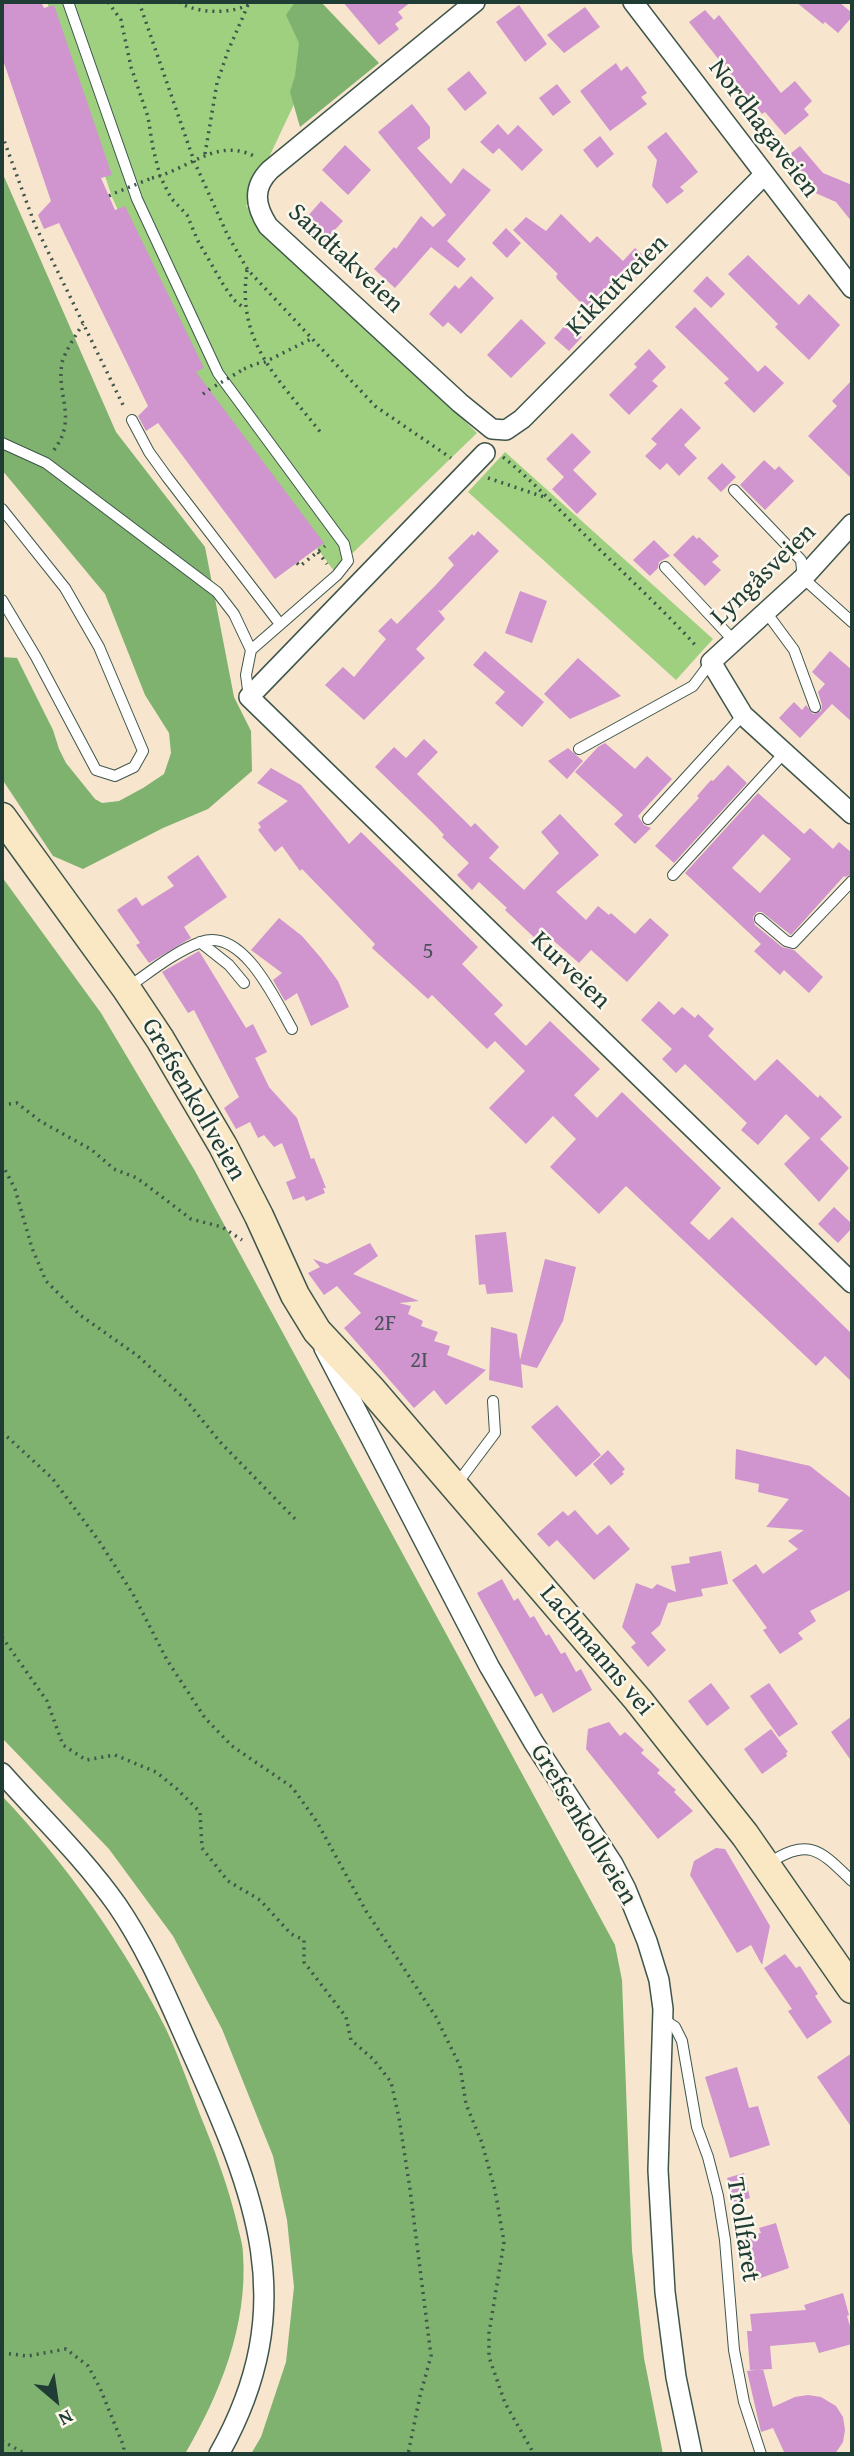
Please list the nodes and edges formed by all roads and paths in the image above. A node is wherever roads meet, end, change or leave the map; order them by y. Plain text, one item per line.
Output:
1 (68, 2) edge
2 (108, 2) edge
3 (179, 2) edge
4 (475, 2) edge
5 (633, 2) edge
6 (251, 3) edge
7 (2, 135) edge
8 (205, 154) junction
9 (261, 160) dead end
10 (764, 175) junction
11 (160, 176) junction
12 (109, 196) dead end
13 (247, 268) dead end
14 (852, 288) edge
15 (245, 309) junction
16 (83, 324) junction
17 (311, 339) dead end
18 (265, 362) junction
19 (215, 386) dead end
20 (132, 420) joint
21 (506, 430) joint
22 (321, 433) dead end
23 (2, 443) edge
24 (492, 454) joint
25 (44, 462) junction
26 (479, 475) dead end
27 (734, 490) dead end
28 (547, 498) junction
29 (2, 509) edge
30 (852, 524) edge
31 (328, 543) dead end
32 (297, 563) dead end
33 (666, 567) dead end
34 (803, 578) junction
35 (2, 600) edge
36 (766, 612) junction
37 (852, 622) edge
38 (280, 624) junction
39 (734, 641) junction
40 (251, 650) junction
41 (711, 662) junction
42 (249, 698) junction
43 (815, 707) dead end
44 (743, 715) junction
45 (579, 749) dead end
46 (785, 752) junction
47 (852, 814) edge
48 (2, 817) edge
49 (648, 819) dead end
50 (673, 875) dead end
51 (852, 881) edge
52 (760, 919) dead end
53 (200, 942) junction
54 (244, 983) dead end
55 (126, 988) junction
56 (292, 1029) dead end
57 (2, 1105) edge
58 (2, 1164) edge
59 (245, 1243) dead end
60 (852, 1283) edge
61 (317, 1331) joint
62 (361, 1396) junction
63 (493, 1401) dead end
64 (2, 1432) edge
65 (455, 1486) junction
66 (298, 1521) dead end
67 (2, 1637) edge
68 (2, 1773) edge
69 (766, 1865) junction
70 (852, 1881) edge
71 (852, 1989) edge
72 (663, 2019) junction
73 (2, 2353) edge
74 (2, 2441) edge
75 (26, 2454) edge
76 (123, 2454) edge
77 (219, 2454) edge
78 (408, 2454) edge
79 (534, 2454) edge
80 (692, 2454) edge
81 (761, 2454) edge

1 - 38 lane
2 - 11 path
3 - 6 path
4 - 21 street, Sandtakveien
5 - 10 street, Nordhagaveien
6 - 8 path
7 - 16 path
8 - 9 path
8 - 11 path
10 - 14 street, Nordhagaveien
10 - 21 street, Kikkutveien
11 - 12 path, bridge
11 - 15 path
13 - 15 path
15 - 18 path
16 - 20 path
16 - 25 path
17 - 18 path
18 - 19 path, bridge
18 - 22 path
20 - 38 lane
23 - 25 lane
24 - 28 path
24 - 42 street
25 - 40 lane
26 - 28 path
27 - 34 lane
28 - 41 path
29 - 35 lane
30 - 34 street, Lyngåsveien
31 - 32 path
33 - 39 lane
34 - 36 street, Lyngåsveien
34 - 37 lane
36 - 39 street, Lyngåsveien
36 - 43 lane
38 - 40 lane
39 - 41 street, Lyngåsveien
40 - 42 lane
41 - 44 street
41 - 45 lane
42 - 60 street, Kurveien
44 - 46 street
44 - 49 lane
46 - 47 street
46 - 50 lane
48 - 55 street, Grefsenkollveien
51 - 52 lane
53 - 54 lane
53 - 55 lane
53 - 56 lane
55 - 61 street, Grefsenkollveien
57 - 59 path
58 - 66 path
61 - 62 street, Lachmanns vei
62 - 65 street, Lachmanns vei
62 - 72 street, Grefsenkollveien
63 - 65 lane
64 - 79 path
65 - 69 street, Lachmanns vei
67 - 78 path
68 - 77 street
69 - 70 lane
69 - 71 street, Lachmanns vei
72 - 80 street, Grefsenkollveien
72 - 81 lane, Trollfaret
73 - 76 path
74 - 75 path

